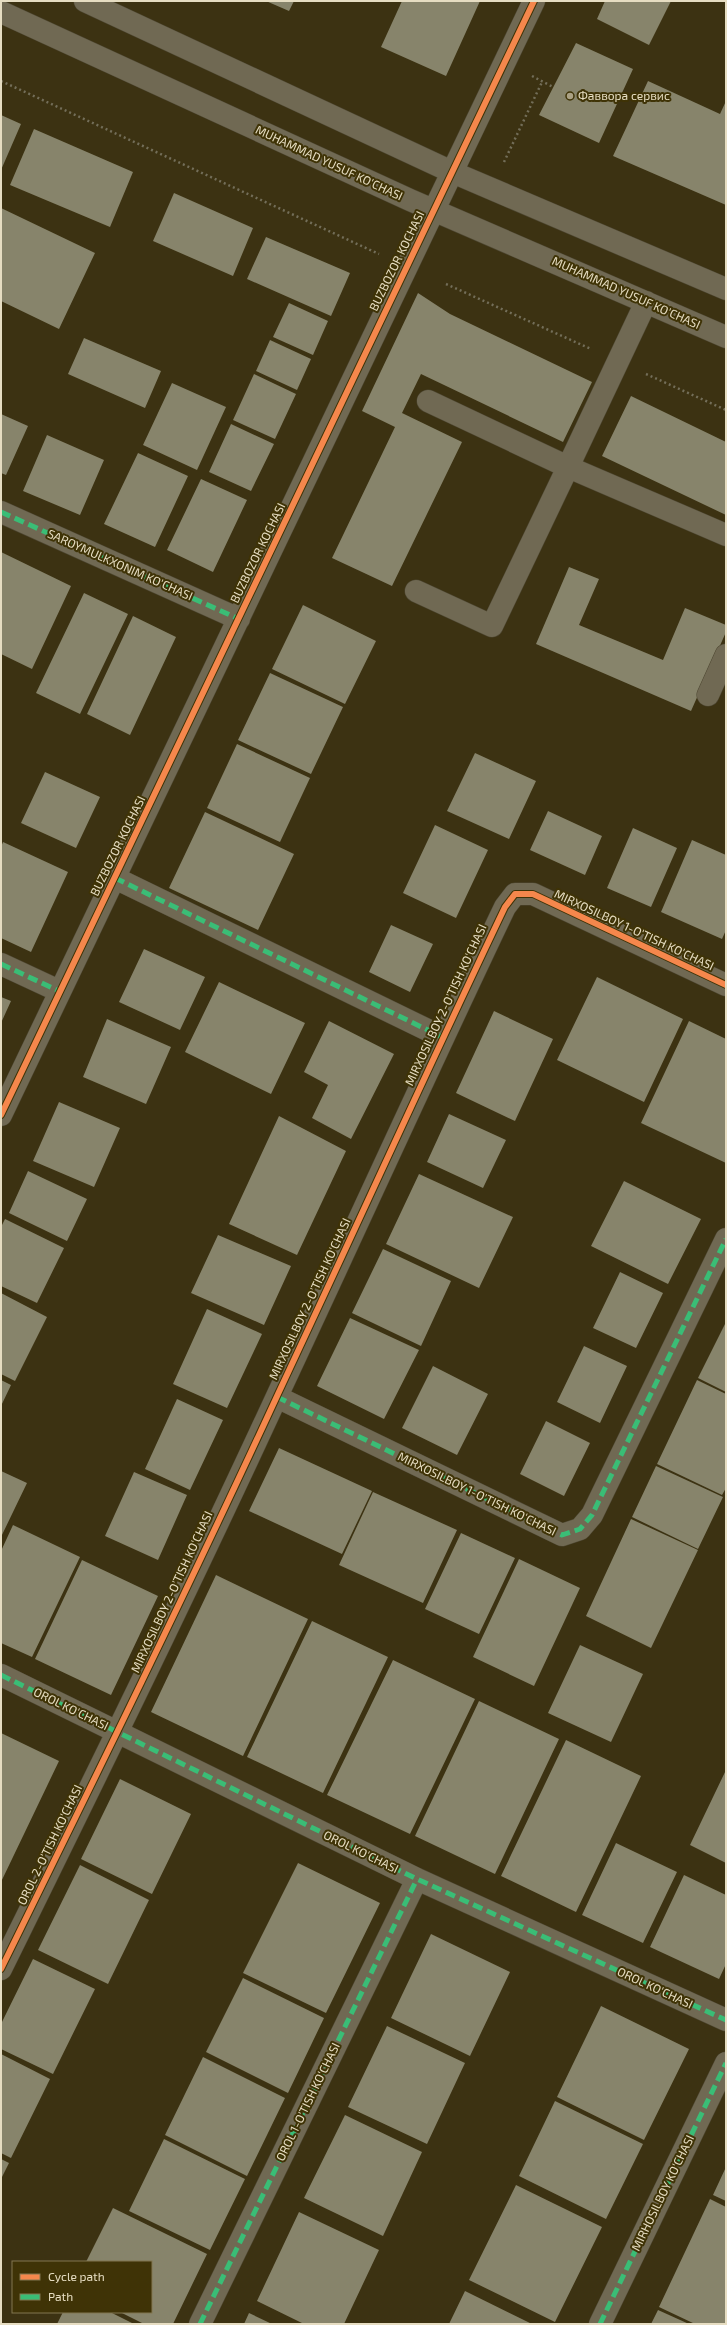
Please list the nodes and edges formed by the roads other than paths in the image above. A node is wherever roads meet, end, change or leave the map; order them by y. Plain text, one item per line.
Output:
1 (85, 1) edge
2 (534, 1) edge
3 (1, 12) edge
4 (452, 172) junction
5 (434, 210) junction
6 (726, 289) edge
7 (646, 302) junction
8 (726, 337) edge
9 (428, 401) dead end
10 (568, 467) junction
11 (1, 512) edge
12 (726, 535) edge
13 (416, 591) dead end
14 (239, 619) junction
15 (726, 655) edge
16 (708, 695) dead end
17 (115, 878) junction
18 (533, 894) joint
19 (1, 964) edge
20 (726, 985) edge
21 (59, 991) junction
22 (442, 1038) junction
23 (1, 1115) edge
24 (726, 1239) edge
25 (277, 1396) junction
26 (1, 1675) edge
27 (118, 1731) junction
28 (417, 1879) junction
29 (1, 1969) edge
30 (726, 2020) edge
31 (726, 2063) edge
32 (200, 2324) edge
33 (600, 2324) edge

1 - 4 street
2 - 4 street, BUZBOZOR KOCHASI
3 - 5 street, MUHAMMAD YUSUF KO'CHASI
4 - 5 street, BUZBOZOR KOCHASI
4 - 6 street
5 - 7 street, MUHAMMAD YUSUF KO'CHASI
5 - 14 street, BUZBOZOR KOCHASI
7 - 8 street, MUHAMMAD YUSUF KO'CHASI
7 - 10 street
9 - 10 street
10 - 12 street
10 - 13 street
11 - 14 street, SAROYMULKXONIM KO'CHASI
14 - 17 street, BUZBOZOR KOCHASI
15 - 16 street
17 - 21 street, BUZBOZOR KOCHASI
17 - 22 street, MIRXOSILBOY 2-O'TISH KO'CHASI
18 - 20 street, MIRXOSILBOY 1-O'TISH KO'CHASI
18 - 22 street, MIRXOSILBOY 2-O'TISH KO'CHASI
19 - 21 street
21 - 23 street, BUZBOZOR KOCHASI
22 - 25 street, MIRXOSILBOY 2-O'TISH KO'CHASI
24 - 25 street, MIRXOSILBOY 1-O'TISH KO'CHASI
25 - 27 street, MIRXOSILBOY 2-O'TISH KO'CHASI
26 - 27 street, OROL KO'CHASI
27 - 28 street, OROL KO'CHASI
27 - 29 street, OROL 2-O'TISH KO'CHASI
28 - 30 street, OROL KO'CHASI
28 - 32 street, OROL 1-O'TISH KO'CHASI
31 - 33 street, MIRHOSILBOY KO'CHASI

